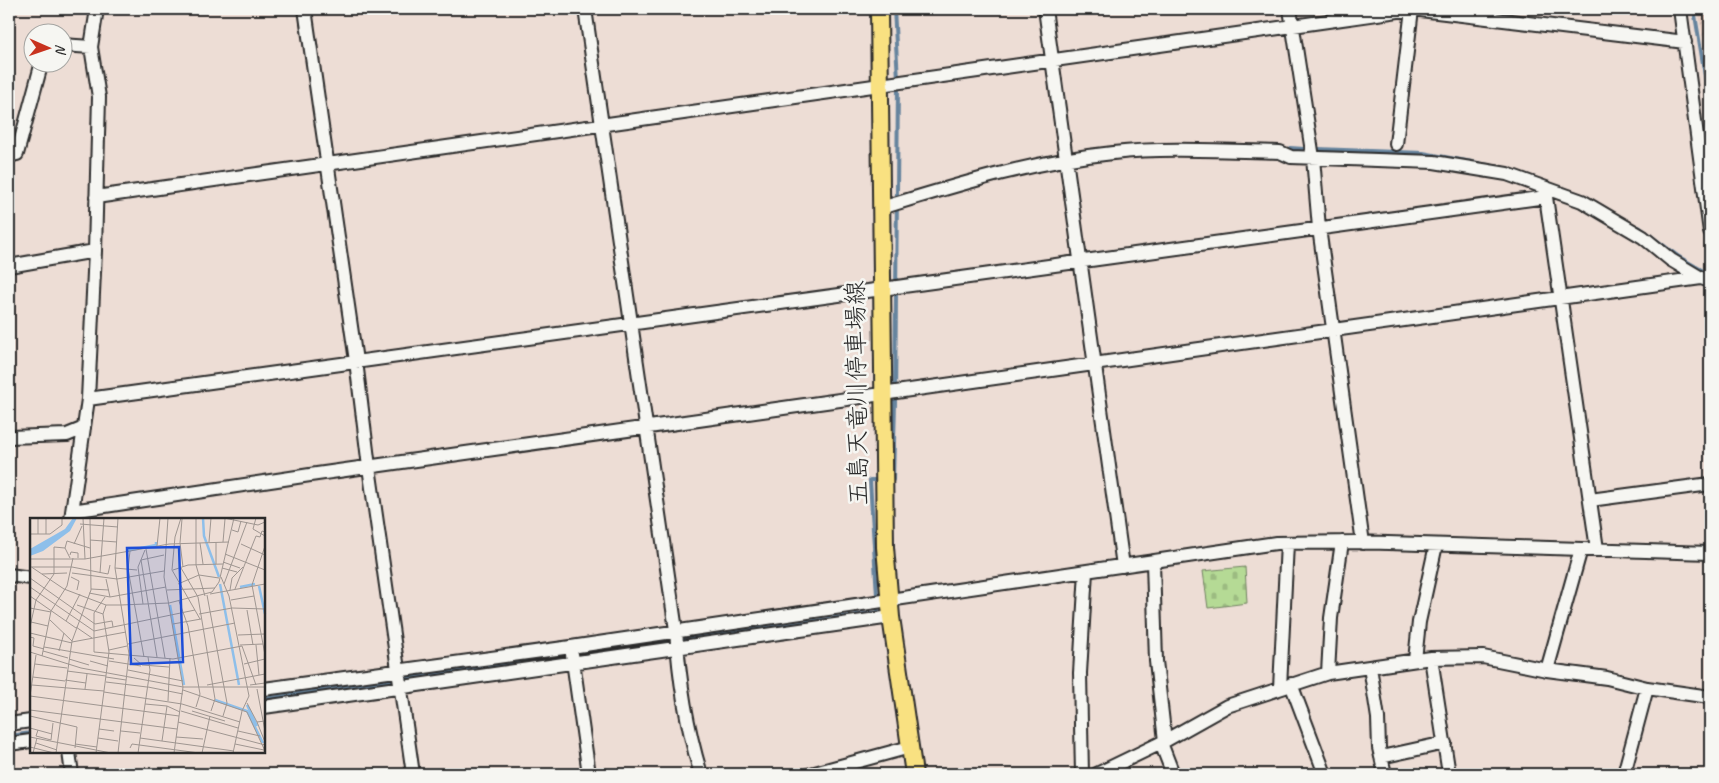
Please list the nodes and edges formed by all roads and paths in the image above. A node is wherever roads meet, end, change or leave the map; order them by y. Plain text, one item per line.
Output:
1 (97, 9) edge
2 (304, 9) edge
3 (585, 9) edge
4 (879, 9) edge
5 (1045, 9) edge
6 (1290, 9) edge
7 (1412, 9) edge
8 (1680, 9) edge
9 (1293, 26) junction
10 (1685, 42) junction
11 (72, 46) edge
12 (90, 47) junction
13 (1054, 61) junction
14 (39, 72) edge
15 (880, 86) junction
16 (603, 125) junction
17 (1396, 144) dead end
18 (9, 156) edge
19 (1313, 158) junction
20 (1066, 159) junction
21 (327, 163) junction
22 (96, 197) junction
23 (881, 208) junction
24 (1319, 228) junction
25 (1710, 232) edge
26 (95, 251) junction
27 (1080, 263) junction
28 (9, 266) edge
29 (1706, 279) edge
30 (881, 289) junction
31 (1561, 297) junction
32 (631, 322) junction
33 (1333, 330) junction
34 (356, 361) junction
35 (1094, 364) junction
36 (882, 395) junction
37 (88, 398) junction
38 (647, 427) junction
39 (84, 428) junction
40 (9, 437) edge
41 (369, 467) junction
42 (1710, 484) edge
43 (1590, 500) junction
44 (72, 515) edge
45 (1342, 542) junction
46 (1363, 542) junction
47 (1287, 543) junction
48 (1436, 545) junction
49 (1580, 549) junction
50 (1597, 549) junction
51 (1710, 553) edge
52 (1153, 562) junction
53 (1123, 566) junction
54 (1086, 571) junction
55 (9, 575) edge
56 (30, 578) edge
57 (889, 600) junction
58 (891, 617) junction
59 (676, 630) junction
60 (571, 647) junction
61 (677, 647) junction
62 (1431, 658) junction
63 (1415, 660) junction
64 (573, 662) junction
65 (1370, 667) junction
66 (399, 670) junction
67 (1547, 670) junction
68 (1328, 673) junction
69 (402, 686) junction
70 (1286, 686) junction
71 (265, 688) edge
72 (1647, 688) junction
73 (1710, 697) edge
74 (265, 706) edge
75 (30, 721) edge
76 (9, 724) edge
77 (30, 741) edge
78 (1163, 742) junction
79 (1445, 743) junction
80 (9, 744) edge
81 (910, 747) junction
82 (69, 753) edge
83 (1381, 757) junction
84 (72, 774) edge
85 (413, 774) edge
86 (588, 774) edge
87 (701, 774) edge
88 (811, 774) edge
89 (914, 774) edge
90 (1082, 774) edge
91 (1097, 774) edge
92 (1173, 774) edge
93 (1325, 774) edge
94 (1385, 774) edge
95 (1449, 774) edge
96 (1624, 774) edge

1 - 12 street
2 - 21 street
3 - 16 street
4 - 15 main road, 五島天竜川停車場線
5 - 13 street
6 - 9 street
7 - 9 street
7 - 10 street
7 - 17 street
8 - 10 street
9 - 13 street
9 - 19 street
10 - 25 street
11 - 12 street
12 - 22 street
13 - 15 street
13 - 20 street
14 - 18 street
15 - 16 street
15 - 23 main road, 五島天竜川停車場線
16 - 21 street
16 - 32 street
19 - 20 street
19 - 24 street
19 - 29 street
20 - 23 street
20 - 27 street
21 - 22 street
21 - 34 street
22 - 26 street
23 - 30 main road, 五島天竜川停車場線
24 - 27 street
24 - 31 street
24 - 33 street
26 - 28 street
26 - 37 street
27 - 30 street
27 - 35 street
29 - 31 street
30 - 32 street
30 - 36 main road, 五島天竜川停車場線
31 - 33 street
31 - 43 street
32 - 34 street
32 - 38 street
33 - 35 street
33 - 46 street
34 - 37 street
34 - 41 street
35 - 36 street
35 - 53 street
36 - 38 street
36 - 57 main road, 五島天竜川停車場線
37 - 39 street
38 - 41 street
38 - 59 street
39 - 40 street
39 - 44 street
41 - 44 street
41 - 66 street
42 - 43 street
43 - 50 street
45 - 46 street
45 - 47 street
45 - 68 street
46 - 48 street
47 - 52 street
47 - 70 street
48 - 49 street
48 - 63 street
49 - 50 street
49 - 67 street
50 - 51 street
52 - 53 street
52 - 78 street
53 - 54 street
54 - 57 street
54 - 90 street
55 - 56 street
57 - 58 main road, 五島天竜川停車場線
57 - 59 street
58 - 61 street
58 - 81 main road, 五島天竜川停車場線
59 - 60 street
59 - 61 street
60 - 64 street
60 - 66 street
61 - 64 street
61 - 87 street
62 - 63 street
62 - 67 street
62 - 79 street
63 - 65 street
64 - 69 street
64 - 86 street
65 - 68 street
65 - 83 street
66 - 69 street
66 - 71 street
67 - 72 street
68 - 70 street
69 - 74 street
69 - 85 street
70 - 78 street
70 - 93 street
72 - 73 street
72 - 96 street
75 - 76 street
77 - 80 street
78 - 91 street
78 - 92 street
79 - 83 street
79 - 95 street
81 - 88 street
81 - 89 main road, 五島天竜川停車場線
82 - 84 street
83 - 94 street

